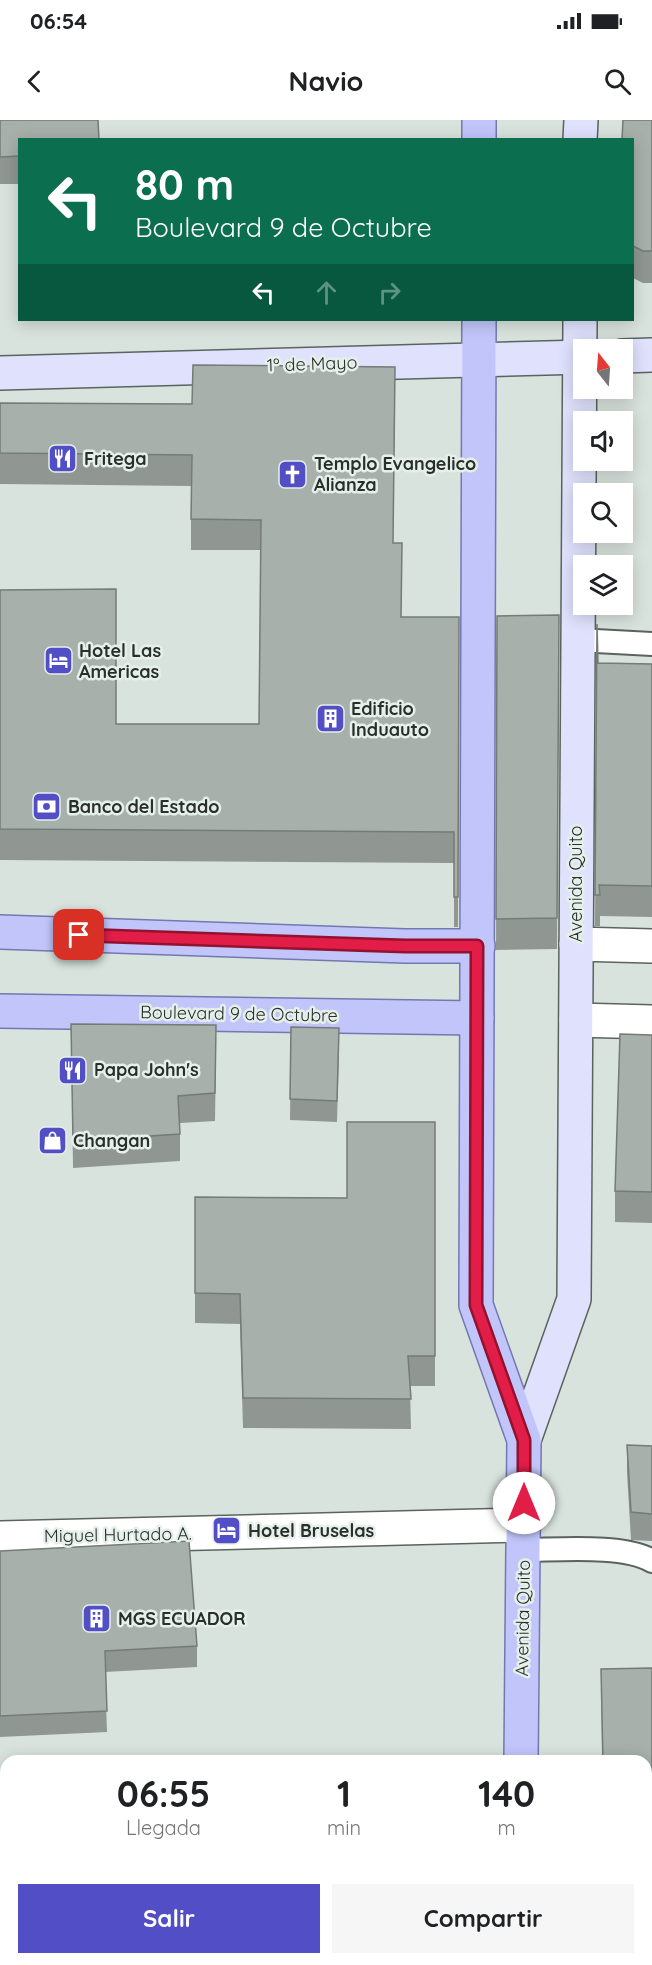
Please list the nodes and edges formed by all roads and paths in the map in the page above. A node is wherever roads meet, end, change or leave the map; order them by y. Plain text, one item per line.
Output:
1 (479, 120) edge
2 (581, 120) edge
3 (479, 138) edge
4 (580, 138) edge
5 (479, 321) edge
6 (580, 321) edge
7 (580, 339) edge
8 (652, 355) edge
9 (633, 356) edge
10 (573, 358) edge
11 (479, 360) junction
12 (0, 373) edge
13 (580, 399) edge
14 (577, 640) junction
15 (652, 644) edge
16 (0, 932) edge
17 (576, 944) junction
18 (477, 946) junction
19 (652, 946) edge
20 (0, 1011) edge
21 (477, 1018) junction
22 (576, 1020) junction
23 (652, 1022) edge
24 (524, 1440) junction
25 (524, 1537) junction
26 (0, 1538) edge
27 (652, 1561) edge
28 (521, 1755) edge

1 - 3 main road
2 - 4 main road
5 - 11 main road, Avenida Quito
6 - 7 main road, Avenida Quito
8 - 9 main road
10 - 11 main road, 1º de Mayo
11 - 12 main road, 1º de Mayo
11 - 18 main road, Avenida Quito
13 - 14 main road, Avenida Quito
14 - 15 lane
14 - 17 main road, Avenida Quito
16 - 18 main road
17 - 19 street
17 - 22 main road, Avenida Quito
18 - 21 main road, Avenida Quito
20 - 21 main road, Boulevard 9 de Octubre
21 - 24 main road, Avenida Quito
22 - 23 street
22 - 24 main road, Avenida Quito
24 - 25 main road, Avenida Quito
25 - 26 street, Miguel Hurtado A.
25 - 27 lane
25 - 28 main road, Avenida Quito

